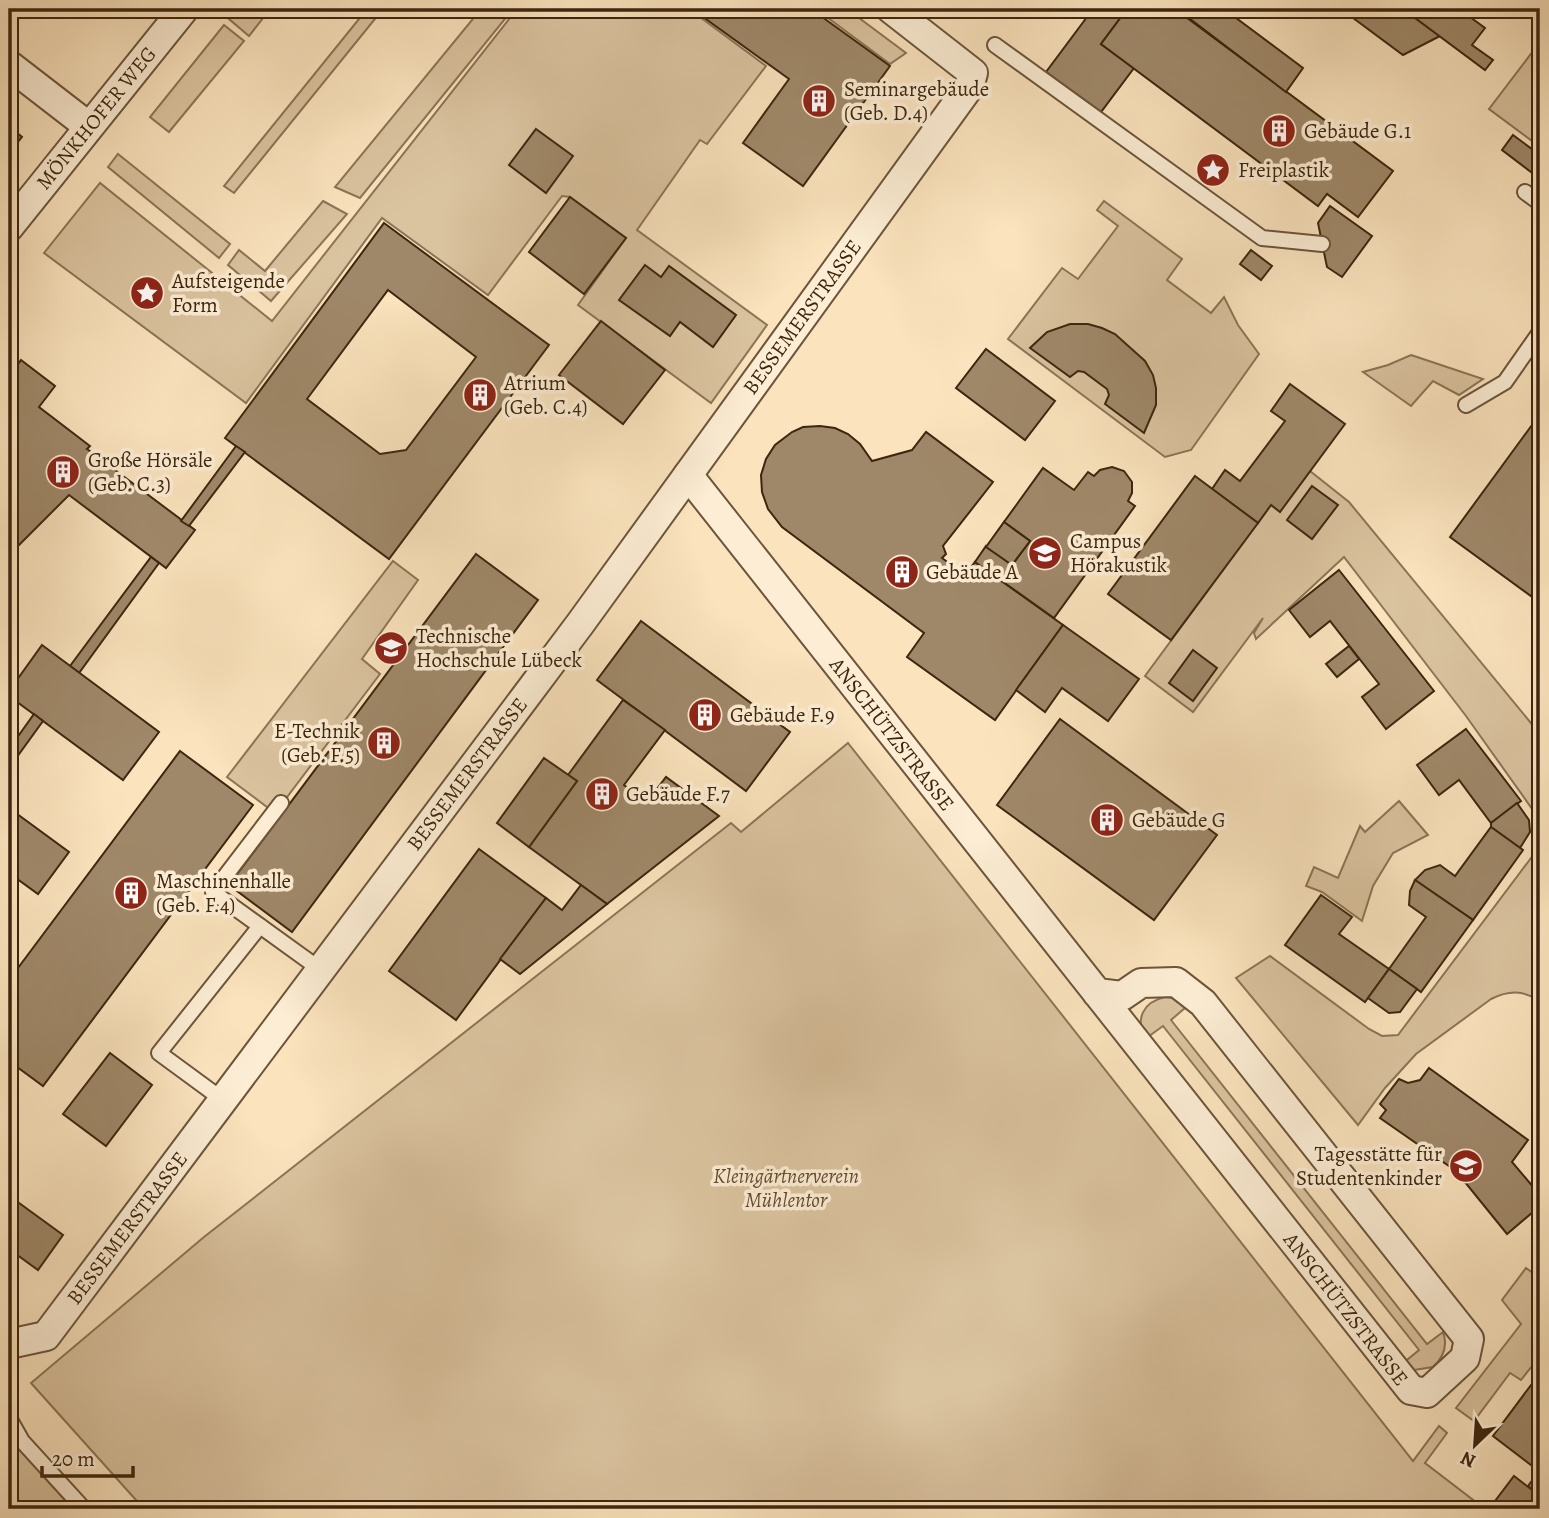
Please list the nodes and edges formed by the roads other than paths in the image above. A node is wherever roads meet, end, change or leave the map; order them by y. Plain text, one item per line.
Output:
1 (184, 9) edge
2 (891, 9) edge
3 (995, 45) dead end
4 (9, 65) edge
5 (88, 126) junction
6 (1524, 192) dead end
7 (1540, 203) edge
8 (9, 227) edge
9 (1322, 244) dead end
10 (1540, 332) edge
11 (1466, 405) dead end
12 (688, 475) junction
13 (281, 803) dead end
14 (260, 926) junction
15 (321, 970) junction
16 (1097, 993) junction
17 (223, 1100) junction
18 (9, 1344) edge
19 (9, 1418) edge
20 (83, 1509) edge

1 - 5 street, MÖNKHOFER WEG
2 - 12 street, BESSEMERSTRASSE
3 - 9 lane
4 - 5 street
5 - 8 street, MÖNKHOFER WEG
6 - 7 lane
10 - 11 lane
12 - 15 street, BESSEMERSTRASSE
12 - 16 street, ANSCHÜTZSTRASSE
13 - 14 lane
14 - 15 lane
14 - 17 lane
15 - 17 street, BESSEMERSTRASSE
16 - 16 street, ANSCHÜTZSTRASSE
17 - 18 street, BESSEMERSTRASSE
19 - 20 lane

